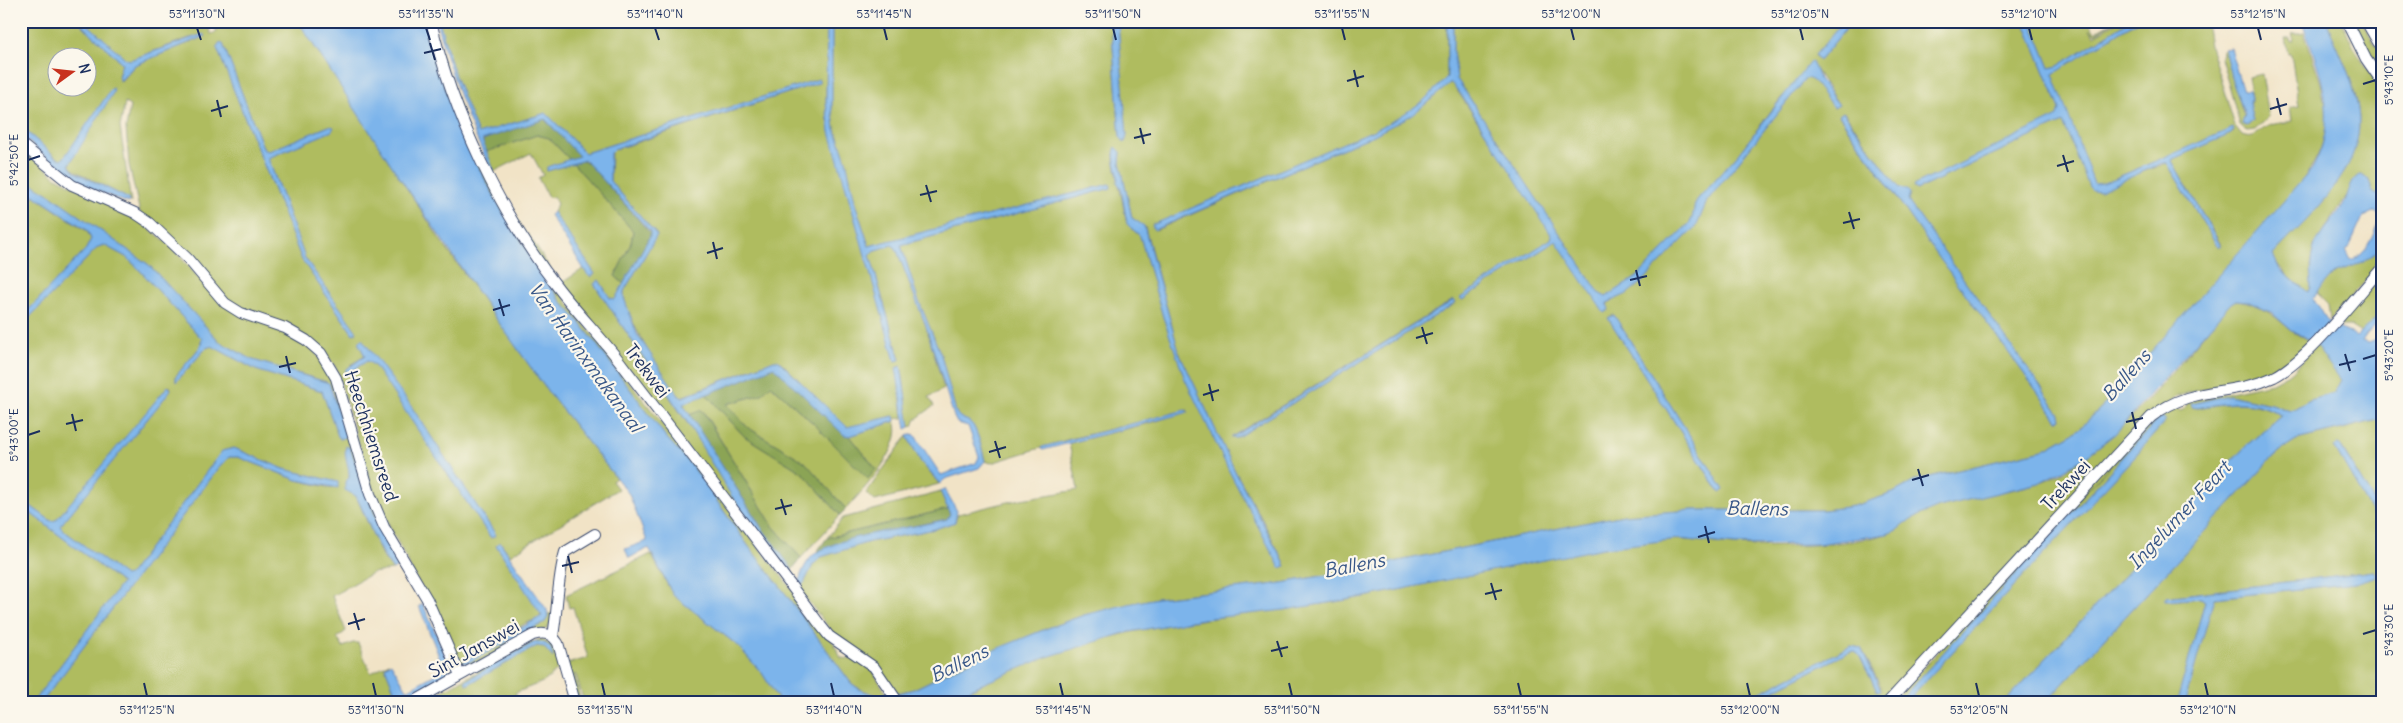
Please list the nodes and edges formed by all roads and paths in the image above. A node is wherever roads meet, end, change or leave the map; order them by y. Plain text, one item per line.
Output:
1 (431, 21) edge
2 (2346, 21) edge
3 (2371, 21) edge
4 (2382, 40) edge
5 (2382, 82) edge
6 (21, 144) edge
7 (2382, 268) edge
8 (595, 534) dead end
9 (553, 636) junction
10 (460, 675) junction
11 (413, 702) edge
12 (575, 702) edge
13 (898, 702) edge
14 (1888, 702) edge

1 - 13 street, Trekwei
2 - 5 street
3 - 4 highway
6 - 10 street, Heechhiemsreed
7 - 14 street, Trekwei
8 - 9 street
9 - 10 street, Sint Janswei
9 - 12 street
10 - 11 street, Sint Janswei

